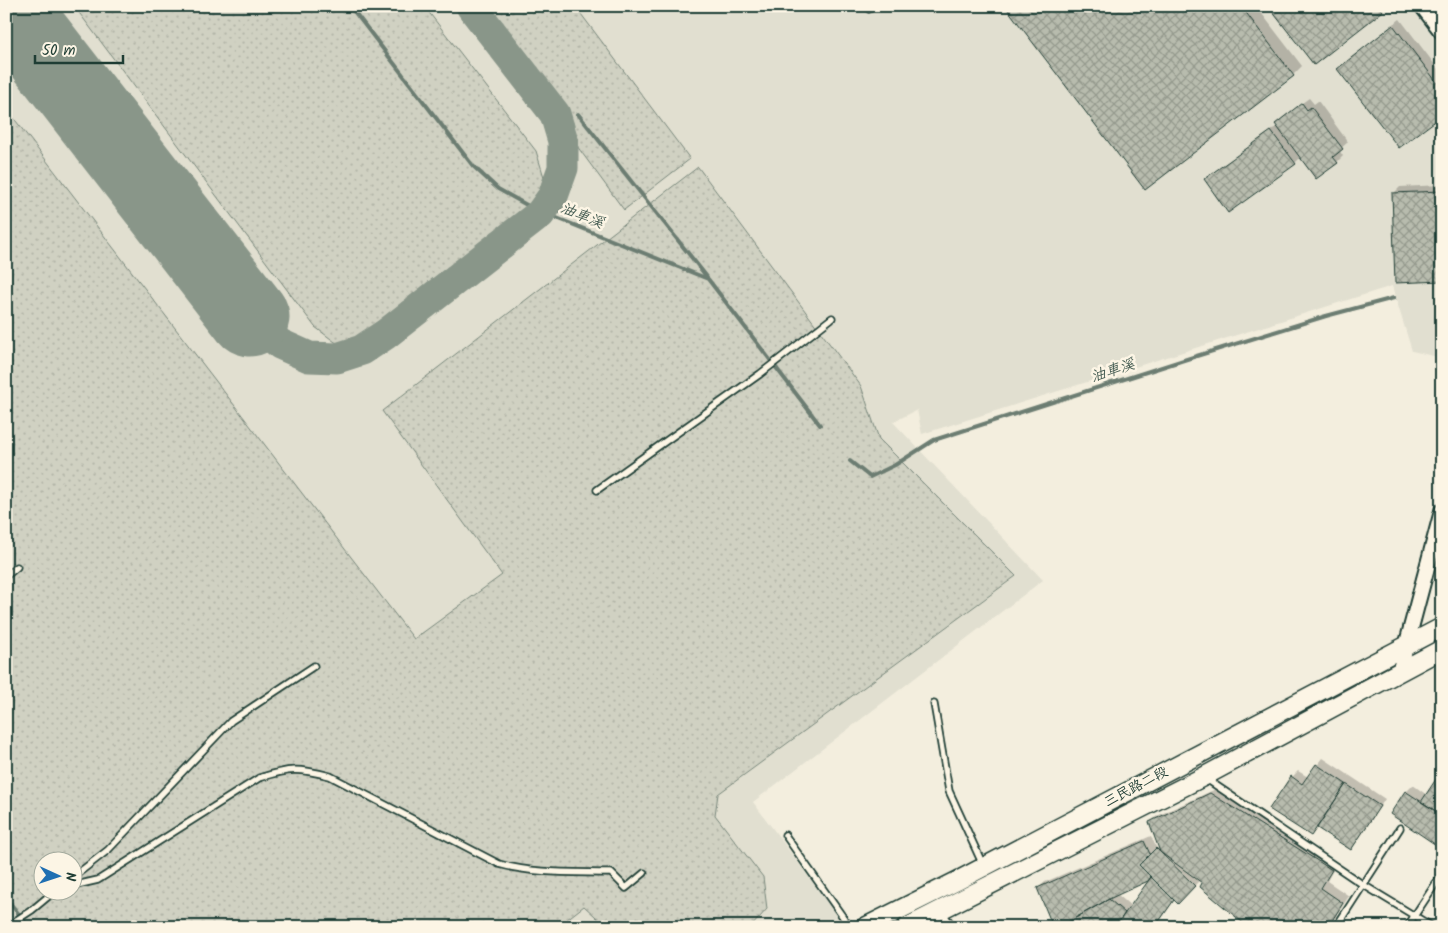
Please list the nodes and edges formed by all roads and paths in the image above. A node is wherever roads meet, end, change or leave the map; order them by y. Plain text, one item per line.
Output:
1 (867, 6) edge
2 (872, 6) edge
3 (1422, 6) edge
4 (1442, 32) edge
5 (832, 318) dead end
6 (597, 490) dead end
7 (1442, 511) edge
8 (17, 567) dead end
9 (6, 576) edge
10 (1442, 626) edge
11 (1405, 647) junction
12 (1439, 651) edge
13 (314, 666) dead end
14 (1399, 673) junction
15 (934, 704) dead end
16 (1203, 777) junction
17 (1400, 828) dead end
18 (786, 835) dead end
19 (984, 867) junction
20 (82, 870) edge
21 (644, 873) dead end
22 (1442, 874) edge
23 (82, 884) edge
24 (1362, 884) junction
25 (44, 900) edge
26 (940, 910) junction
27 (1415, 915) junction
28 (8, 925) edge
29 (850, 927) edge
30 (865, 927) edge
31 (907, 927) edge
32 (954, 927) edge
33 (1336, 927) edge
34 (1407, 927) edge
35 (1434, 927) edge

1 - 2 lane
3 - 4 street
5 - 6 lane
7 - 11 street
8 - 9 lane
10 - 11 main road, 三民路二段
10 - 12 street
11 - 14 street
11 - 19 main road, 三民路二段
12 - 14 main road, 三民路二段
13 - 20 lane
14 - 16 main road, 三民路二段
15 - 19 lane
16 - 24 lane
16 - 26 main road, 三民路二段
17 - 24 lane
18 - 29 lane
19 - 30 main road, 三民路二段
21 - 23 lane
22 - 27 lane
24 - 27 lane
24 - 33 lane
25 - 28 lane
26 - 31 main road, 三民路二段
26 - 32 lane
27 - 34 lane
27 - 35 lane

